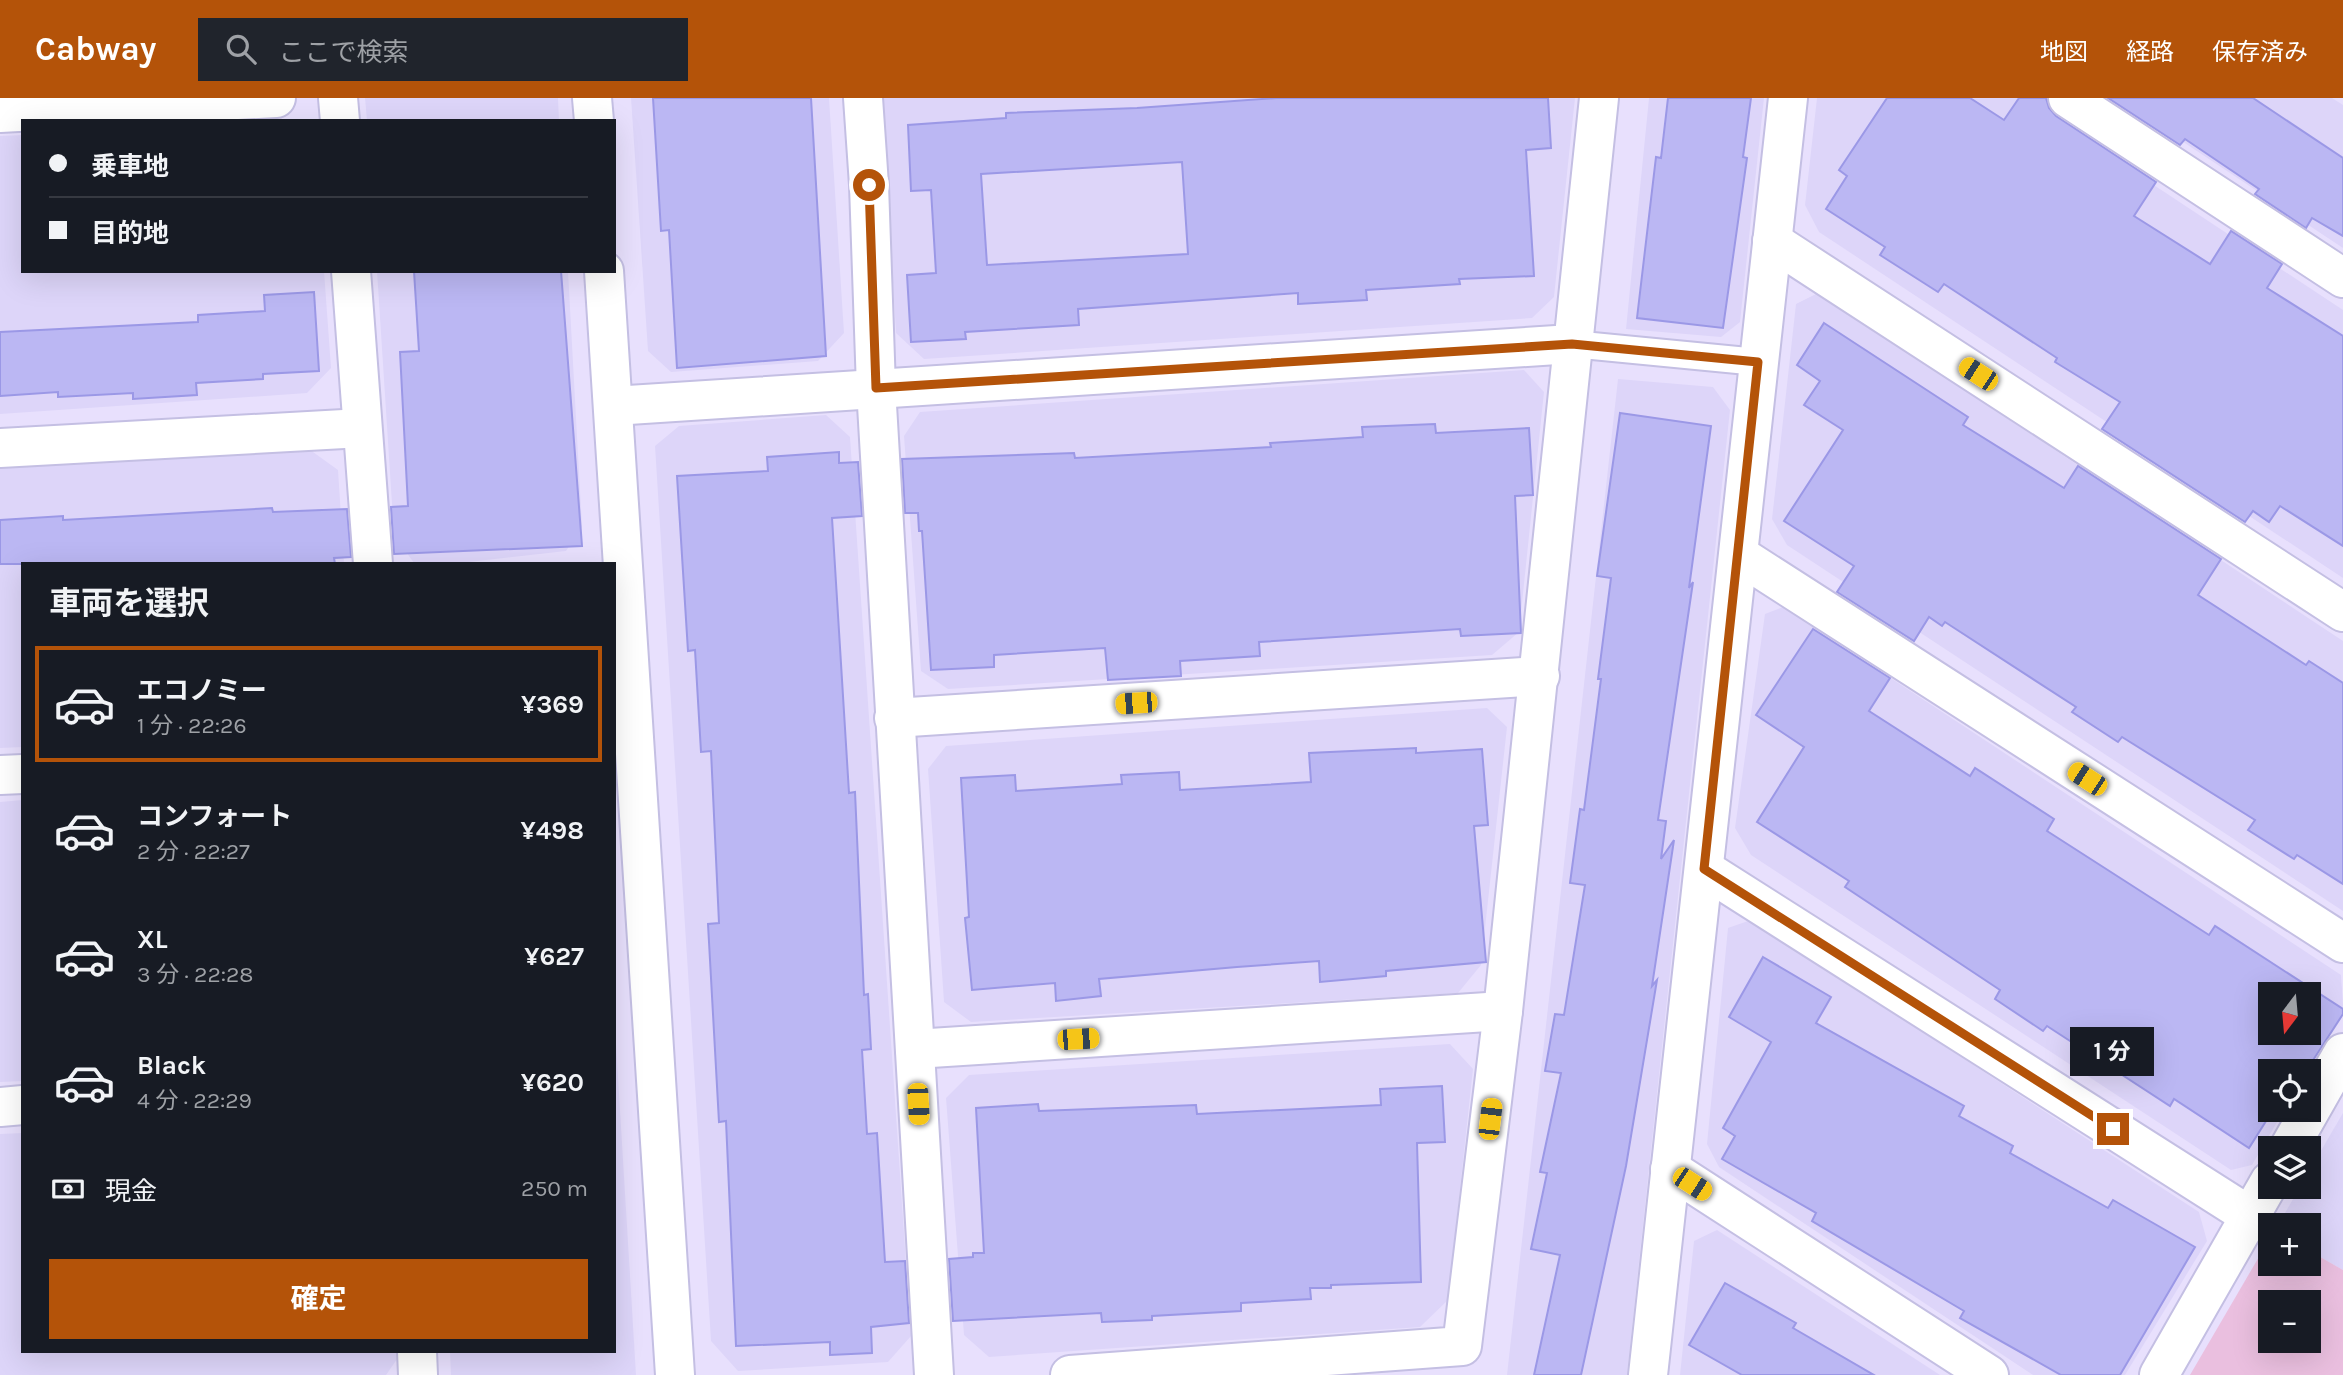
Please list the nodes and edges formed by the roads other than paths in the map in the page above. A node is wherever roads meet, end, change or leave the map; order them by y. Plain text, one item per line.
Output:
1 (276, 98) edge
2 (338, 98) edge
3 (592, 98) edge
4 (863, 98) edge
5 (1599, 98) edge
6 (1788, 98) edge
7 (2068, 98) edge
8 (0, 113) edge
9 (340, 119) edge
10 (594, 119) edge
11 (1772, 241) junction
12 (351, 273) edge
13 (604, 273) edge
14 (2343, 278) edge
15 (1572, 344) junction
16 (1758, 362) junction
17 (876, 388) junction
18 (613, 406) junction
19 (362, 428) junction
20 (0, 448) edge
21 (1739, 555) junction
22 (373, 562) edge
23 (619, 573) edge
24 (2343, 611) edge
25 (1540, 676) junction
26 (894, 718) junction
27 (21, 774) edge
28 (0, 775) edge
29 (1704, 869) junction
30 (2343, 943) edge
31 (1503, 1011) junction
32 (915, 1049) junction
33 (2343, 1053) edge
34 (21, 1105) edge
35 (0, 1107) edge
36 (2295, 1136) edge
37 (1670, 1169) junction
38 (2260, 1199) edge
39 (2250, 1216) junction
40 (416, 1353) edge
41 (418, 1375) edge
42 (675, 1375) edge
43 (934, 1375) edge
44 (1070, 1375) edge
45 (1648, 1375) edge
46 (1989, 1375) edge
47 (2159, 1375) edge

1 - 8 street
2 - 9 street
3 - 10 street
4 - 17 street
5 - 15 street
6 - 11 street
7 - 14 street
11 - 16 street
11 - 24 street
12 - 19 street
13 - 18 street
15 - 16 lane
15 - 17 street
15 - 25 street
16 - 21 street
17 - 18 street
17 - 26 street
18 - 23 street
19 - 20 street
19 - 22 street
21 - 29 street
21 - 30 street
23 - 42 street
25 - 26 street
25 - 31 street
26 - 32 street
27 - 28 street
29 - 37 street
29 - 39 street
31 - 32 street
31 - 44 street
32 - 43 street
33 - 36 street
34 - 35 street
37 - 45 street
37 - 46 street
38 - 39 street
39 - 47 street
40 - 41 street

